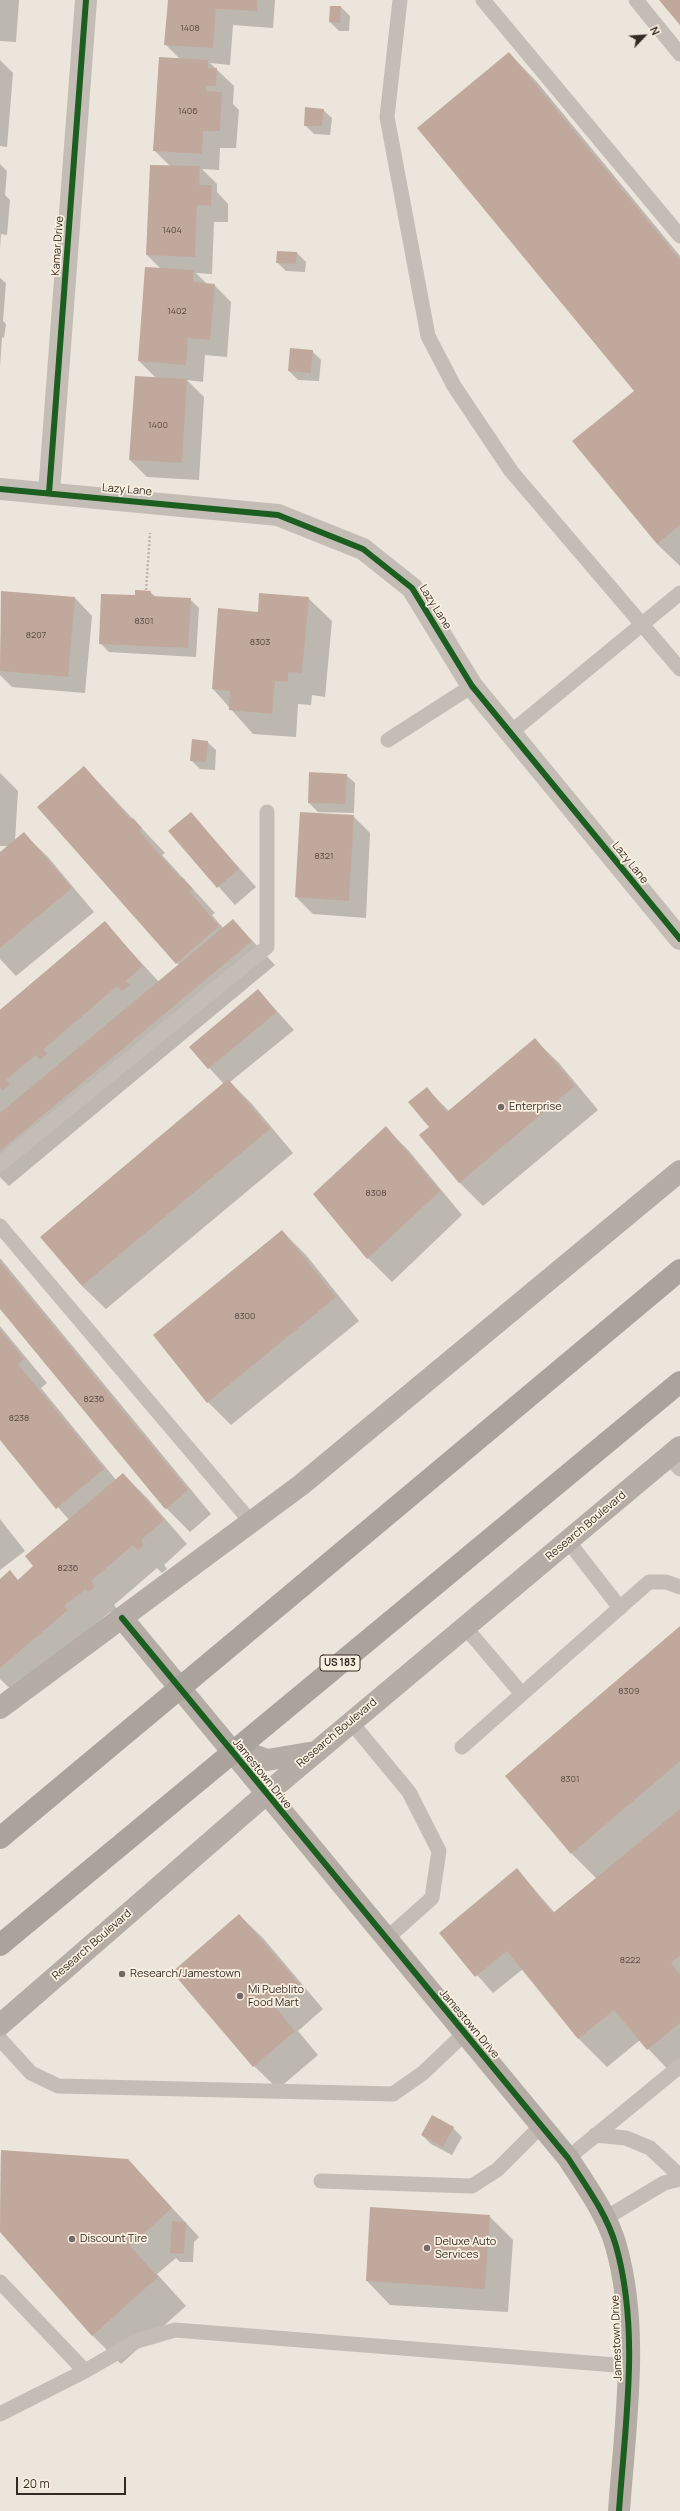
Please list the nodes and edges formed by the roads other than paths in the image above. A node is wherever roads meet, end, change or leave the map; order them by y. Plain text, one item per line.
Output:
1 (86, 0) edge
2 (400, 0) edge
3 (483, 0) edge
4 (636, 0) edge
5 (680, 54) edge
6 (680, 236) edge
7 (0, 489) edge
8 (48, 493) junction
9 (680, 593) edge
10 (643, 624) junction
11 (680, 669) edge
12 (472, 686) junction
13 (510, 733) junction
14 (388, 740) dead end
15 (268, 812) dead end
16 (680, 939) edge
17 (0, 1164) edge
18 (680, 1171) edge
19 (0, 1226) edge
20 (680, 1270) edge
21 (680, 1382) edge
22 (676, 1458) edge
23 (251, 1522) junction
24 (568, 1541) junction
25 (680, 1588) edge
26 (620, 1608) junction
27 (122, 1618) junction
28 (465, 1627) junction
29 (522, 1694) junction
30 (0, 1708) edge
31 (351, 1722) junction
32 (227, 1746) junction
33 (462, 1747) dead end
34 (315, 1752) junction
35 (266, 1794) junction
36 (0, 1838) edge
37 (386, 1939) junction
38 (0, 1945) edge
39 (0, 2025) edge
40 (464, 2034) junction
41 (0, 2039) edge
42 (680, 2066) edge
43 (540, 2126) junction
44 (596, 2136) junction
45 (568, 2158) junction
46 (680, 2176) edge
47 (680, 2179) edge
48 (321, 2181) dead end
49 (604, 2219) junction
50 (0, 2282) edge
51 (628, 2366) junction
52 (85, 2370) junction
53 (0, 2414) edge
54 (619, 2511) edge

1 - 8 street, Kamar Drive
2 - 10 lane
3 - 6 lane
4 - 5 lane
7 - 8 street, Lazy Lane
8 - 12 street, Lazy Lane
9 - 10 lane
10 - 11 lane
10 - 13 lane
12 - 13 street, Lazy Lane
12 - 14 lane
13 - 16 street, Lazy Lane
15 - 17 lane
18 - 23 main road
19 - 23 lane
20 - 36 highway, bridge
21 - 38 highway, US 183, bridge
22 - 24 main road, Research Boulevard
23 - 27 main road
24 - 26 lane
24 - 28 main road, Research Boulevard
25 - 26 lane
26 - 29 lane
27 - 30 main road
27 - 32 main road, Jamestown Drive
28 - 29 lane
28 - 31 main road, Research Boulevard
29 - 33 lane
31 - 34 main road, Research Boulevard
31 - 37 lane
32 - 34 main road
32 - 35 main road, Jamestown Drive
34 - 35 main road, Research Boulevard
35 - 37 main road, Jamestown Drive
35 - 39 main road, Research Boulevard
37 - 40 main road, Jamestown Drive
40 - 41 lane
40 - 43 main road, Jamestown Drive
42 - 44 lane
43 - 45 main road, Jamestown Drive
43 - 48 lane
44 - 45 lane
44 - 46 lane
45 - 49 main road, Jamestown Drive
47 - 49 lane
49 - 51 main road, Jamestown Drive
50 - 52 lane
51 - 52 lane
51 - 54 main road, Jamestown Drive
52 - 53 lane

